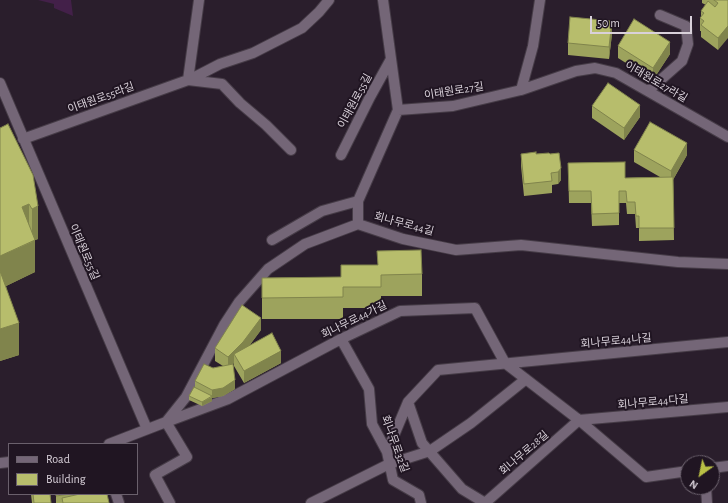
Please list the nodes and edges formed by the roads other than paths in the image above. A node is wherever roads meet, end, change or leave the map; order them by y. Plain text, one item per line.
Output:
1 (199, 0) edge
2 (330, 0) edge
3 (383, 0) edge
4 (540, 0) edge
5 (660, 15) dead end
6 (391, 59) junction
7 (188, 80) junction
8 (0, 83) edge
9 (521, 90) junction
10 (648, 91) junction
11 (398, 110) junction
12 (728, 137) edge
13 (23, 139) junction
14 (291, 150) dead end
15 (341, 155) dead end
16 (358, 201) junction
17 (358, 224) junction
18 (272, 240) dead end
19 (728, 264) edge
20 (341, 339) junction
21 (728, 342) edge
22 (505, 363) junction
23 (526, 379) junction
24 (408, 402) junction
25 (728, 407) edge
26 (579, 420) junction
27 (166, 422) junction
28 (147, 429) junction
29 (112, 443) edge
30 (430, 451) junction
31 (386, 452) junction
32 (389, 464) junction
33 (680, 472) edge
34 (170, 503) edge
35 (311, 503) edge
36 (421, 503) edge
37 (485, 503) edge

1 - 7 street
2 - 7 street
3 - 6 street
4 - 9 street
5 - 10 street
6 - 11 street
6 - 15 street, 이태원로55길
7 - 13 street, 이태원로55라길
7 - 14 street, 이태원로55라길
8 - 13 street, 이태원로55길
9 - 10 street, 이태원로27라길
9 - 11 street, 이태원로27길
10 - 12 street, 이태원로27라길
11 - 16 street
13 - 28 street, 이태원로55길
16 - 17 street
16 - 18 street
17 - 19 street, 회나무로44길
17 - 27 street, 회나무로44길
20 - 22 street, 회나무로44가길
20 - 27 street, 회나무로44가길
20 - 31 street, 회나무로32길
21 - 22 street, 회나무로44나길
22 - 23 street, 회나무로44가길
22 - 24 street
23 - 26 street, 회나무로44가길
23 - 30 street
24 - 30 street, 회나무로28길
24 - 31 street
25 - 26 street, 회나무로44다길
26 - 33 street, 회나무로44가길
26 - 37 street, 회나무로28길
27 - 28 street
27 - 34 street
28 - 29 street
30 - 32 street
30 - 37 street, 회나무로28길
31 - 32 street, 회나무로32길
32 - 35 street
32 - 36 street, 회나무로32길

